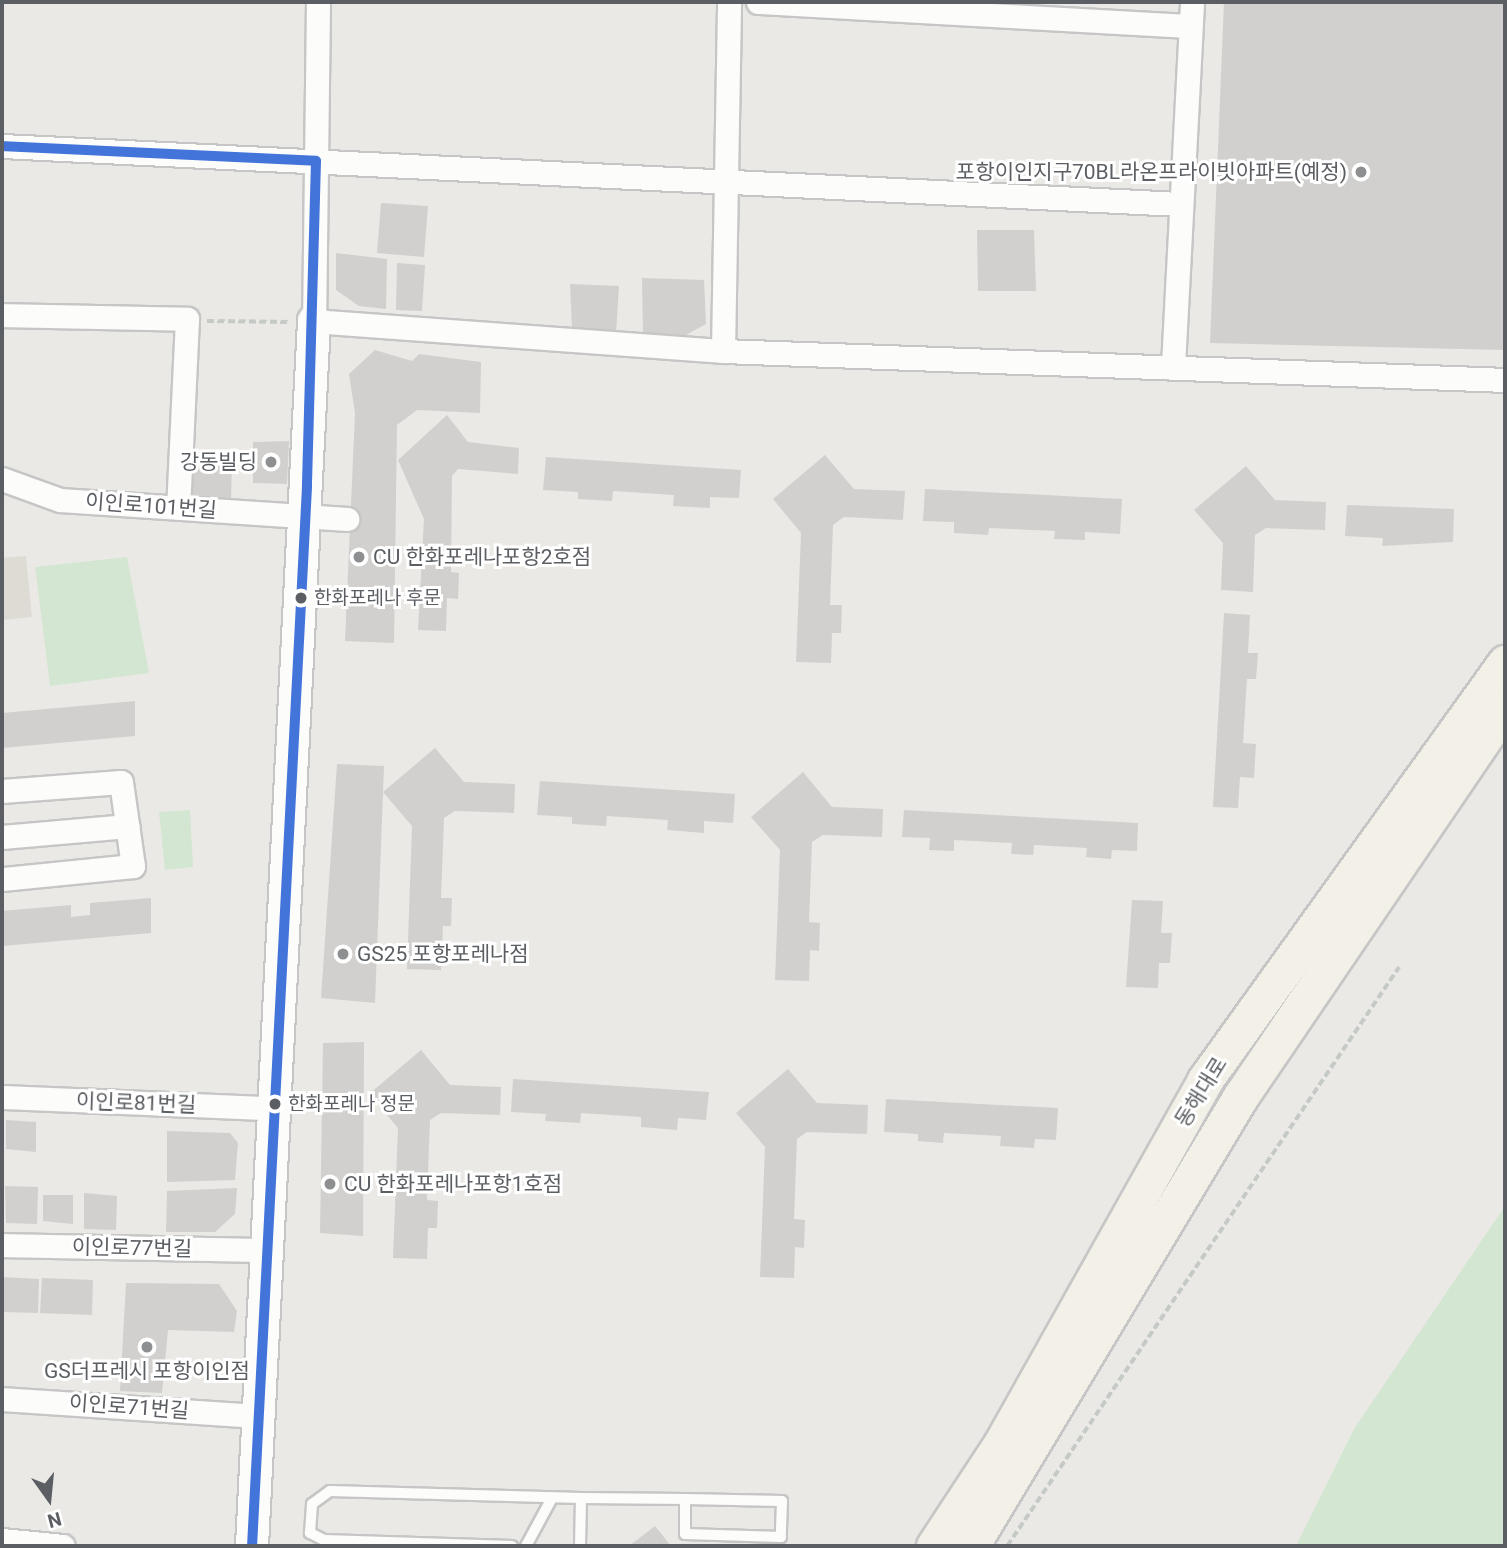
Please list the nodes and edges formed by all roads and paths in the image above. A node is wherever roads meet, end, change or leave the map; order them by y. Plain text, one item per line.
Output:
1 (318, 2) edge
2 (729, 2) edge
3 (758, 2) edge
4 (1192, 2) edge
5 (895, 6) edge
6 (1041, 10) edge
7 (1190, 26) junction
8 (2, 146) edge
9 (316, 161) junction
10 (721, 181) junction
11 (1178, 204) junction
12 (2, 314) edge
13 (187, 321) junction
14 (307, 321) junction
15 (723, 351) junction
16 (1173, 366) junction
17 (1505, 380) edge
18 (2, 479) edge
19 (178, 508) junction
20 (305, 516) junction
21 (347, 519) dead end
22 (1505, 663) edge
23 (1505, 708) edge
24 (2, 791) edge
25 (128, 826) junction
26 (2, 837) edge
27 (2, 878) edge
28 (1399, 967) dead end
29 (2, 1097) edge
30 (270, 1108) junction
31 (2, 1245) edge
32 (263, 1250) junction
33 (2, 1399) edge
34 (257, 1416) junction
35 (552, 1498) junction
36 (581, 1498) junction
37 (685, 1499) junction
38 (2, 1540) edge
39 (63, 1546) edge
40 (252, 1546) edge
41 (512, 1546) edge
42 (526, 1546) edge
43 (580, 1546) edge
44 (934, 1546) edge
45 (971, 1546) edge
46 (1007, 1546) edge

1 - 9 street
2 - 10 street
3 - 5 street
4 - 7 street
5 - 6 street
6 - 7 street
7 - 11 street
8 - 9 street
9 - 10 street
9 - 14 street
10 - 11 street
10 - 15 street
11 - 16 street
12 - 13 street
13 - 14 path
13 - 19 street
14 - 15 street
14 - 20 street
15 - 16 street
16 - 17 street
18 - 19 street, 이인로101번길
19 - 20 street, 이인로101번길
20 - 21 street, 이인로101번길
20 - 30 street
22 - 44 main road, 동해대로
23 - 45 main road
24 - 25 street
25 - 26 street
25 - 27 street
28 - 46 path
29 - 30 street, 이인로81번길
30 - 32 street
31 - 32 street, 이인로77번길
32 - 34 street
33 - 34 street, 이인로71번길
34 - 40 street
35 - 36 lane
35 - 41 lane
35 - 42 lane
36 - 37 lane
36 - 43 lane
37 - 37 lane
38 - 39 street

